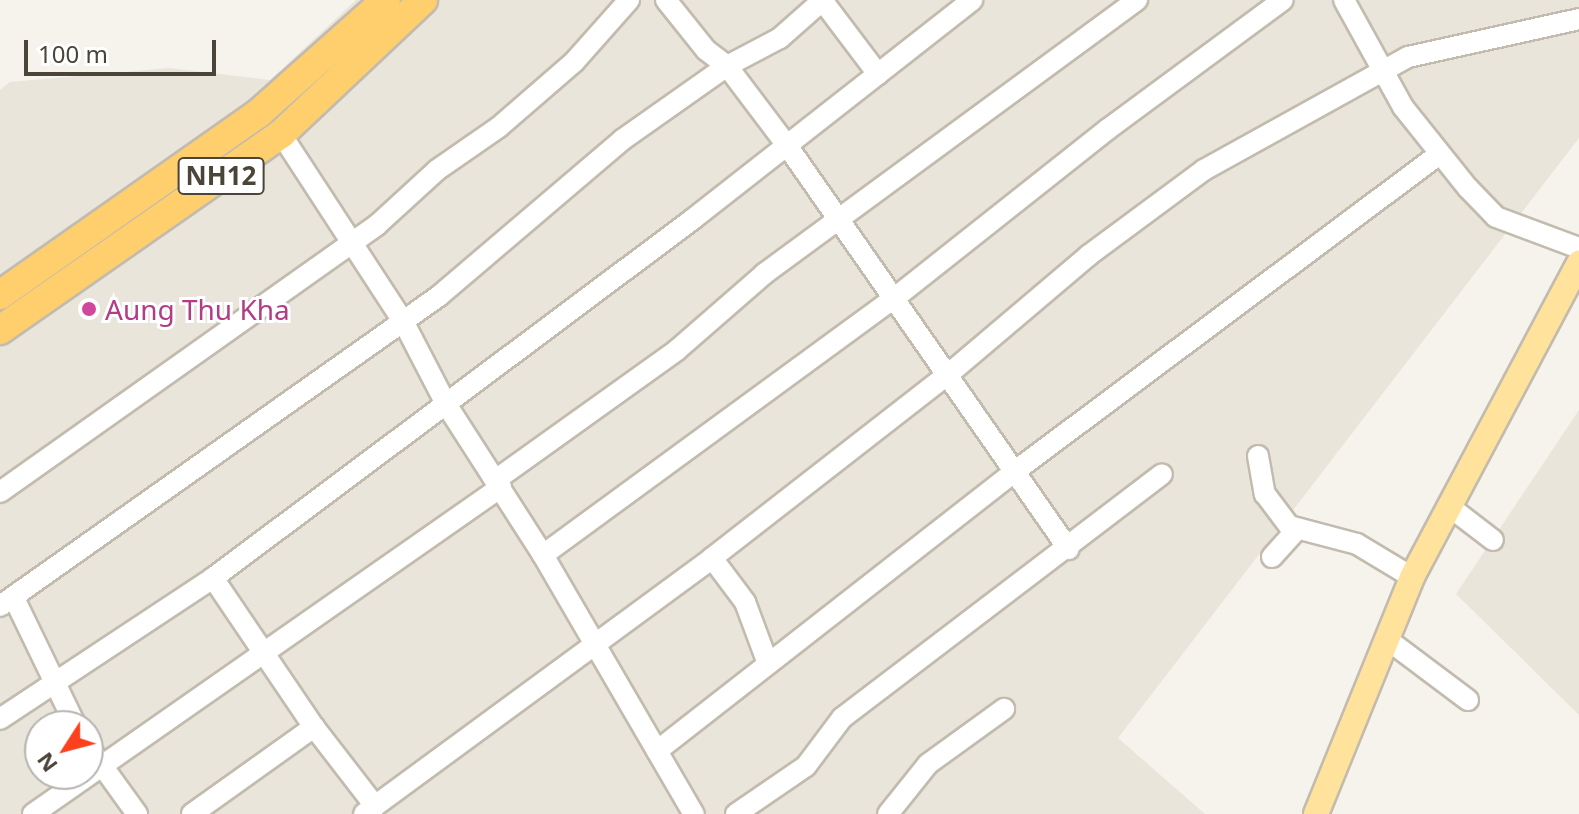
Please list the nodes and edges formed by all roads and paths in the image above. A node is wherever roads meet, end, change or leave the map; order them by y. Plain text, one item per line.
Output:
1 (386, 0) edge
2 (423, 0) edge
3 (629, 0) edge
4 (666, 0) edge
5 (822, 0) edge
6 (972, 0) edge
7 (1137, 0) edge
8 (1283, 0) edge
9 (1349, 1) edge
10 (1579, 19) edge
11 (727, 66) junction
12 (1380, 72) junction
13 (878, 74) junction
14 (281, 134) junction
15 (786, 144) junction
16 (1438, 155) junction
17 (839, 219) junction
18 (353, 243) junction
19 (1579, 248) edge
20 (1579, 263) edge
21 (0, 295) edge
22 (896, 297) junction
23 (403, 321) junction
24 (0, 330) edge
25 (950, 373) junction
26 (446, 404) junction
27 (1258, 456) dead end
28 (1018, 469) junction
29 (1162, 474) dead end
30 (499, 483) junction
31 (0, 492) edge
32 (1450, 507) junction
33 (1296, 530) junction
34 (1493, 540) dead end
35 (1069, 549) junction
36 (543, 555) junction
37 (1272, 557) dead end
38 (712, 558) junction
39 (1412, 577) junction
40 (213, 578) junction
41 (7, 602) edge
42 (1388, 640) junction
43 (595, 644) junction
44 (259, 652) junction
45 (768, 664) junction
46 (52, 686) junction
47 (1468, 700) dead end
48 (1004, 709) dead end
49 (66, 710) edge
50 (0, 719) edge
51 (314, 727) junction
52 (657, 751) junction
53 (104, 764) edge
54 (104, 772) edge
55 (67, 790) edge
56 (370, 810) edge
57 (33, 814) edge
58 (137, 814) edge
59 (192, 814) edge
60 (694, 814) edge
61 (736, 814) edge
62 (888, 814) edge
63 (1316, 814) edge

1 - 21 highway, NH12
2 - 14 highway, NH12
3 - 18 street
4 - 11 street
5 - 11 street
5 - 13 street
6 - 13 street
7 - 17 street
8 - 22 street
9 - 12 street
10 - 12 street
11 - 15 street
11 - 23 street
12 - 16 street
12 - 25 street
13 - 15 street
14 - 18 street
14 - 24 highway, NH12
15 - 17 street
15 - 26 street
16 - 19 street
16 - 28 street
17 - 22 street
17 - 30 street
18 - 23 street
18 - 31 street
20 - 32 main road
22 - 25 street
22 - 36 street
23 - 26 street
23 - 41 street
25 - 28 street
25 - 38 street
26 - 30 street
26 - 40 street
27 - 33 street
28 - 35 street
28 - 45 street
29 - 35 street
30 - 36 street
30 - 44 street
32 - 34 street
32 - 39 main road
33 - 37 street
33 - 39 street
35 - 61 street
36 - 43 street
38 - 43 street
38 - 45 street
39 - 42 main road
40 - 44 street
40 - 46 street
41 - 46 street
42 - 47 street
42 - 63 main road
43 - 52 street
43 - 56 street
44 - 51 street
44 - 53 street
45 - 52 street
46 - 49 street
46 - 50 street
48 - 62 street
51 - 56 street
51 - 59 street
52 - 60 street
54 - 58 street
55 - 57 street

